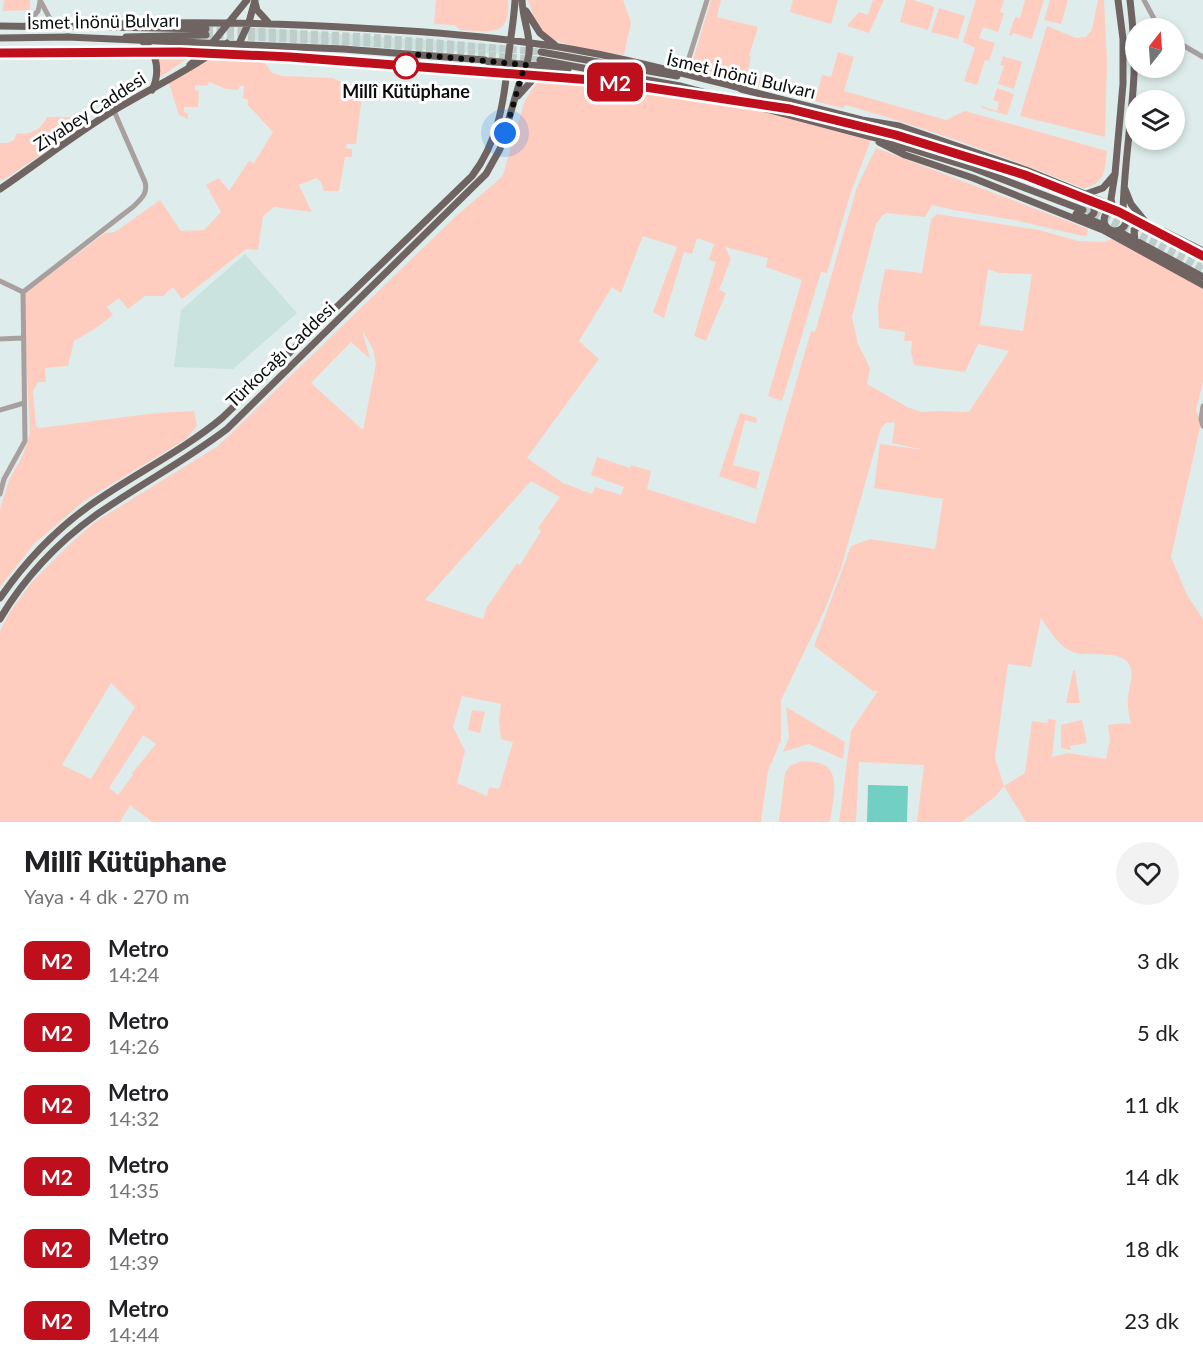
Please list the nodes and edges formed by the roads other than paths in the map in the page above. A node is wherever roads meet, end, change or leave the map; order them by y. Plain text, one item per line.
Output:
1 (252, 0) edge
2 (515, 0) edge
3 (707, 0) edge
4 (1118, 0) edge
5 (1130, 0) edge
6 (1144, 0) edge
7 (523, 3) edge
8 (1154, 18) edge
9 (229, 22) junction
10 (249, 22) junction
11 (268, 22) junction
12 (0, 26) edge
13 (25, 26) junction
14 (59, 26) junction
15 (67, 37) junction
16 (0, 38) edge
17 (511, 41) junction
18 (142, 42) junction
19 (212, 42) junction
20 (530, 42) junction
21 (227, 43) junction
22 (239, 44) junction
23 (1185, 46) edge
24 (557, 47) junction
25 (1203, 57) edge
26 (542, 59) junction
27 (486, 60) junction
28 (508, 62) junction
29 (527, 65) junction
30 (183, 71) junction
31 (684, 74) junction
32 (507, 81) junction
33 (744, 89) junction
34 (152, 90) junction
35 (515, 101) junction
36 (114, 111) junction
37 (862, 120) junction
38 (872, 137) junction
39 (937, 146) junction
40 (1115, 174) junction
41 (1123, 184) junction
42 (0, 189) edge
43 (1085, 194) junction
44 (1094, 203) junction
45 (1111, 210) junction
46 (1125, 214) junction
47 (1088, 219) junction
48 (1144, 225) junction
49 (1106, 226) junction
50 (1152, 230) junction
51 (1118, 231) junction
52 (1135, 241) junction
53 (1203, 251) edge
54 (1203, 258) edge
55 (1203, 277) edge
56 (0, 281) edge
57 (1203, 285) edge
58 (23, 292) junction
59 (350, 294) junction
60 (344, 300) junction
61 (356, 302) junction
62 (22, 338) junction
63 (0, 339) edge
64 (24, 404) junction
65 (1203, 406) edge
66 (0, 410) edge
67 (1203, 426) edge
68 (199, 437) junction
69 (204, 447) junction
70 (2, 479) edge
71 (0, 494) edge
72 (0, 598) edge
73 (0, 619) edge

1 - 9 main road
1 - 10 main road
1 - 11 main road
2 - 17 main road, Türkocağı Caddesi
3 - 31 street
4 - 40 main road
5 - 41 main road
6 - 8 street
7 - 20 main road, Türkocağı Caddesi
7 - 24 main road
9 - 10 main road
9 - 14 main road
9 - 19 main road
10 - 11 main road
10 - 22 main road
11 - 17 main road
12 - 13 main road, İsmet İnönü Bulvarı
13 - 14 main road, İsmet İnönü Bulvarı
13 - 14 street
14 - 15 main road, İsmet İnönü Bulvarı
15 - 16 main road, İsmet İnönü Bulvarı
15 - 18 main road
17 - 20 main road
17 - 28 main road, Türkocağı Caddesi
18 - 19 main road
18 - 34 main road
19 - 21 main road
19 - 30 main road
20 - 24 main road
20 - 29 main road, Türkocağı Caddesi
21 - 22 main road
21 - 30 main road, Ziyabey Caddesi
22 - 27 main road
23 - 25 street
24 - 31 main road
26 - 29 main road
26 - 33 main road, İsmet İnönü Bulvarı
26 - 35 main road
26 - 38 main road, İsmet İnönü Bulvarı
27 - 28 main road
27 - 32 main road
28 - 29 main road
28 - 32 main road, Türkocağı Caddesi
29 - 35 main road, Türkocağı Caddesi
30 - 34 main road, Ziyabey Caddesi
31 - 33 main road
32 - 59 main road, Türkocağı Caddesi
33 - 37 main road, İsmet İnönü Bulvarı
34 - 36 main road, Ziyabey Caddesi
35 - 61 main road, Türkocağı Caddesi
36 - 42 main road, Ziyabey Caddesi
36 - 58 street
37 - 39 main road
37 - 43 main road
38 - 39 main road, İsmet İnönü Bulvarı
38 - 47 main road
38 - 57 main road
39 - 44 main road
40 - 43 main road
40 - 45 main road
41 - 46 main road
41 - 50 main road
43 - 45 main road
44 - 45 main road
44 - 47 main road
45 - 46 main road
45 - 49 main road
46 - 48 main road
46 - 51 main road
47 - 49 main road
48 - 50 main road
48 - 52 main road
49 - 51 main road
50 - 53 main road
50 - 54 main road
51 - 52 main road
52 - 55 main road
56 - 58 street
58 - 62 street
59 - 60 main road, Türkocağı Caddesi
59 - 61 main road
60 - 61 main road
60 - 68 main road, Türkocağı Caddesi
61 - 69 main road, Türkocağı Caddesi
62 - 63 street
62 - 64 street
64 - 66 street
64 - 70 street
65 - 67 street
68 - 69 main road
68 - 72 main road, Türkocağı Caddesi
69 - 73 main road, Türkocağı Caddesi
70 - 71 street

